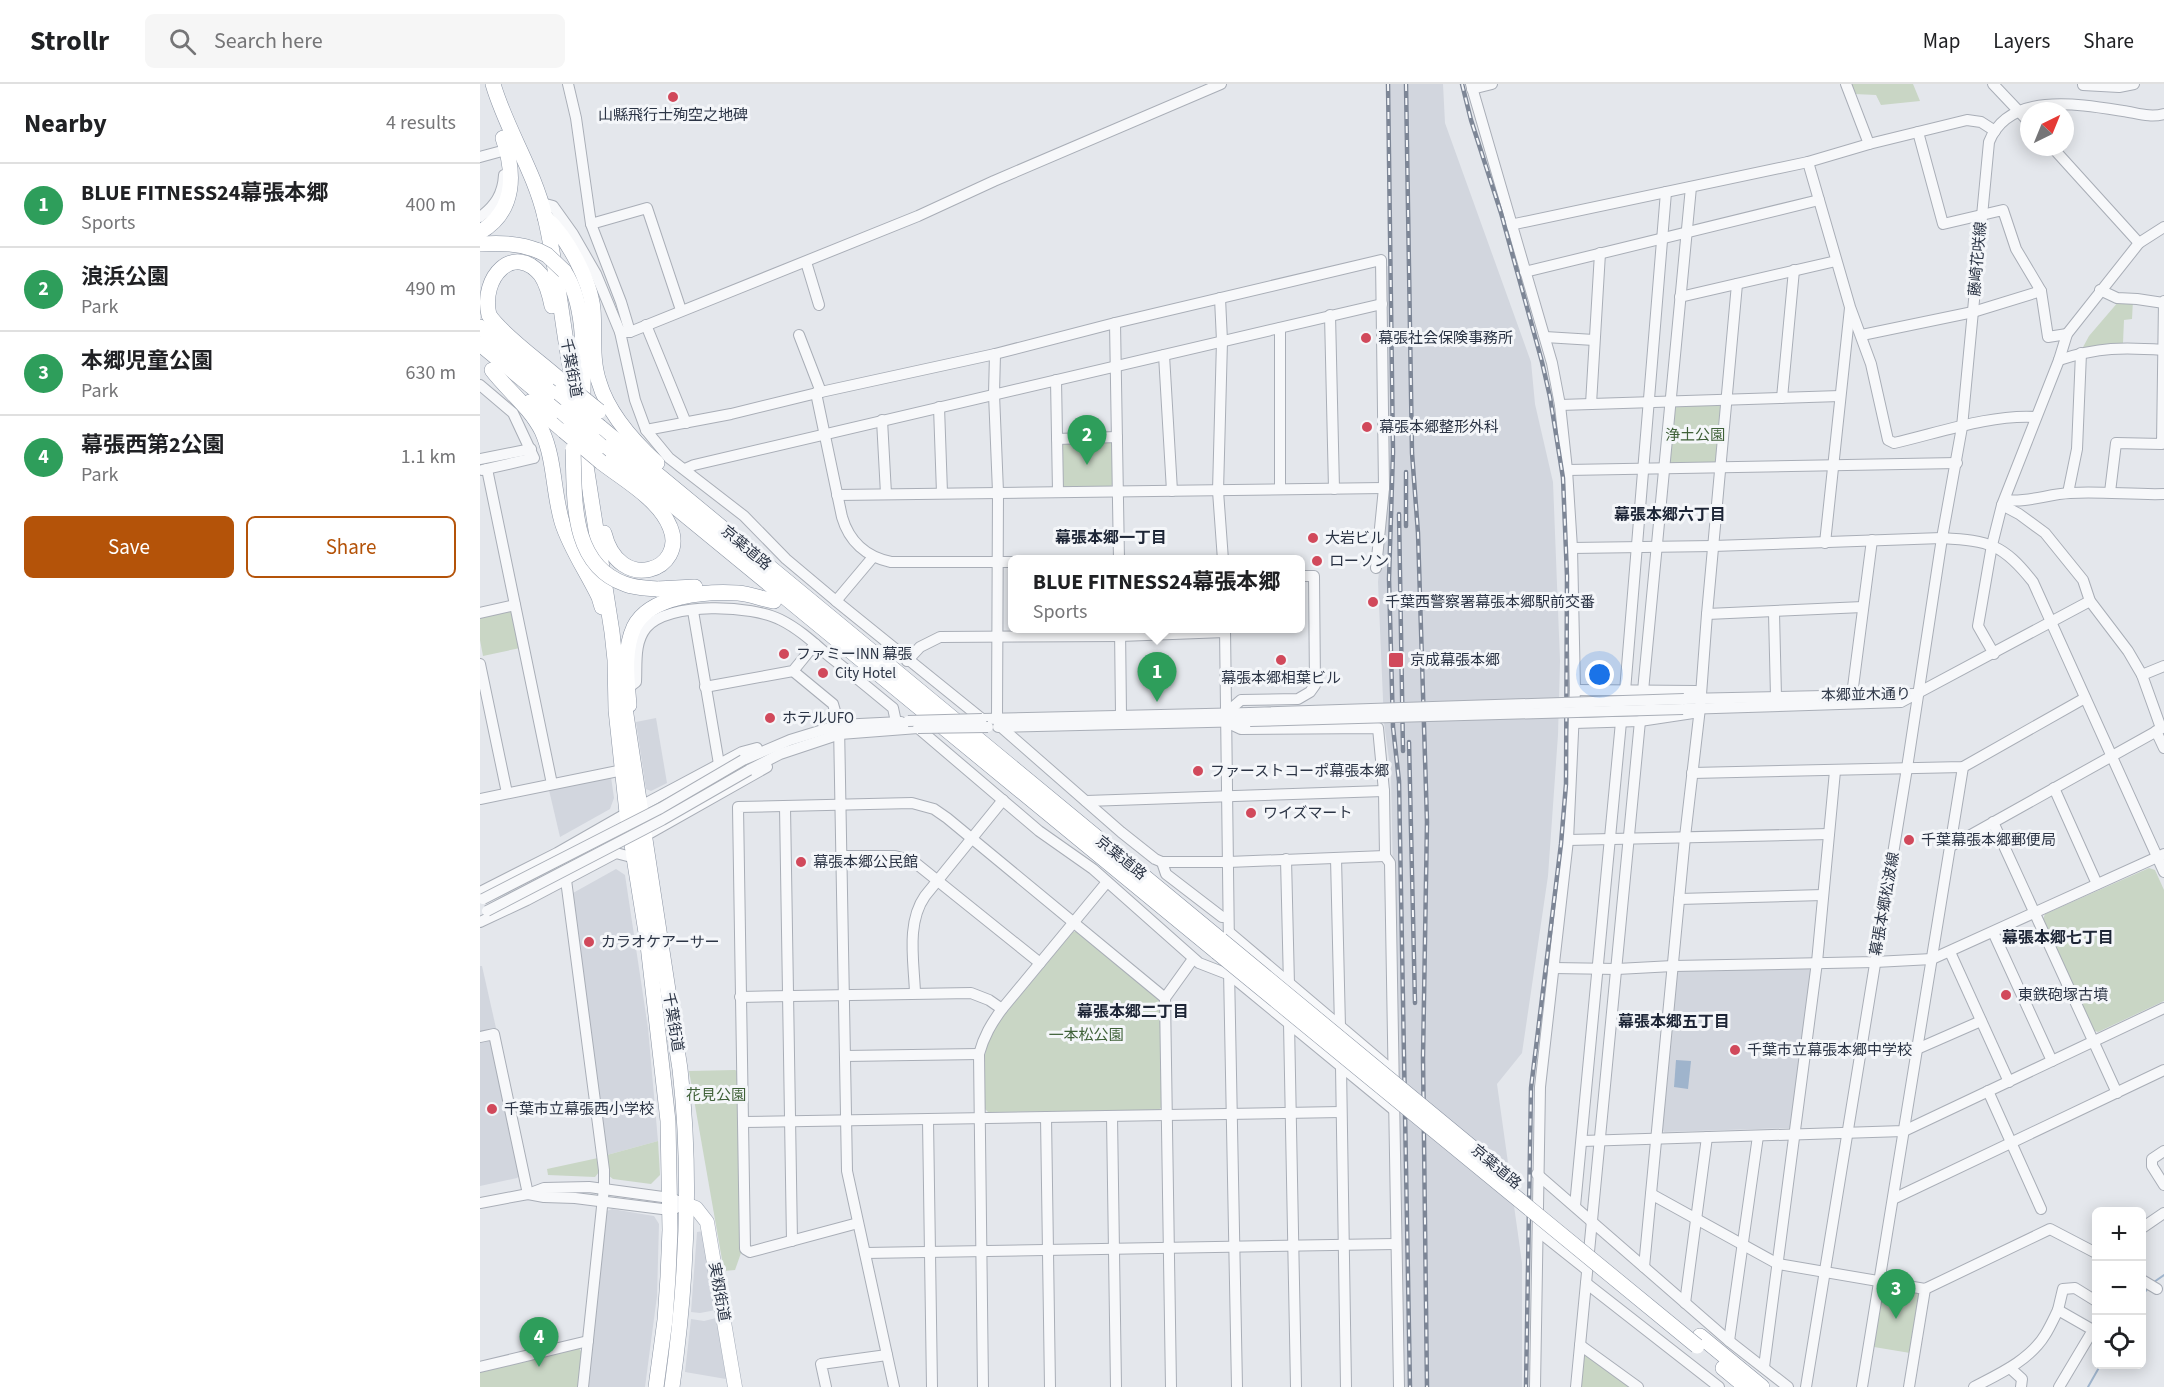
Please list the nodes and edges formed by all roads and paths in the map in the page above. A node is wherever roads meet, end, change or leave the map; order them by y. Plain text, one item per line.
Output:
1 (493, 84) edge
2 (568, 84) edge
3 (1221, 84) edge
4 (1492, 84) edge
5 (1846, 84) edge
6 (1993, 84) edge
7 (2134, 84) edge
8 (2083, 85) edge
9 (1471, 86) edge
10 (500, 108) junction
11 (2019, 111) junction
12 (2164, 114) edge
13 (1995, 131) junction
14 (1918, 132) junction
15 (503, 144) junction
16 (1869, 144) junction
17 (480, 156) edge
18 (2060, 156) edge
19 (1808, 162) junction
20 (1691, 187) junction
21 (1666, 192) junction
22 (1819, 200) junction
23 (543, 210) junction
24 (1982, 216) junction
25 (480, 217) edge
26 (591, 224) junction
27 (1510, 225) junction
28 (2164, 227) edge
29 (480, 232) edge
30 (1686, 233) junction
31 (1663, 238) junction
32 (572, 242) junction
33 (2139, 243) junction
34 (480, 244) edge
35 (1600, 254) junction
36 (1836, 261) junction
37 (806, 262) junction
38 (1794, 270) junction
39 (1525, 272) junction
40 (1737, 284) junction
41 (2100, 290) junction
42 (2042, 291) junction
43 (1680, 297) junction
44 (1220, 298) junction
45 (1382, 303) junction
46 (2164, 303) edge
47 (819, 304) dead end
48 (1850, 307) junction
49 (681, 310) junction
50 (1973, 312) junction
51 (1330, 315) junction
52 (1115, 323) junction
53 (646, 326) junction
54 (480, 327) edge
55 (1280, 328) junction
56 (625, 332) junction
57 (799, 334) dead end
58 (2067, 334) junction
59 (1862, 335) junction
60 (1545, 337) junction
61 (1594, 340) junction
62 (1222, 341) junction
63 (480, 344) edge
64 (2164, 350) edge
65 (2081, 353) junction
66 (995, 354) junction
67 (1164, 356) junction
68 (2060, 360) junction
69 (486, 365) edge
70 (1116, 367) junction
71 (562, 380) junction
72 (1056, 380) junction
73 (480, 385) edge
74 (818, 392) junction
75 (994, 394) junction
76 (1840, 396) junction
77 (1782, 398) junction
78 (577, 400) junction
79 (1726, 400) junction
80 (1649, 402) junction
81 (1670, 402) junction
82 (1591, 404) junction
83 (1560, 405) junction
84 (939, 407) junction
85 (2036, 417) junction
86 (882, 420) junction
87 (686, 423) junction
88 (1963, 424) junction
89 (826, 433) junction
90 (639, 434) junction
91 (1117, 437) junction
92 (1057, 439) junction
93 (531, 449) junction
94 (601, 454) junction
95 (480, 459) edge
96 (585, 460) junction
97 (1957, 463) junction
98 (1833, 466) junction
99 (1720, 468) junction
100 (685, 469) junction
101 (1643, 469) junction
102 (1664, 469) junction
103 (484, 470) edge
104 (1567, 470) junction
105 (1384, 488) junction
106 (1280, 489) junction
107 (1334, 489) junction
108 (1118, 491) junction
109 (1172, 491) junction
110 (1218, 491) junction
111 (998, 492) junction
112 (1058, 492) junction
113 (2110, 492) junction
114 (942, 493) junction
115 (2068, 493) junction
116 (886, 494) junction
117 (2164, 494) edge
118 (837, 495) junction
119 (2004, 502) junction
120 (1942, 538) junction
121 (1872, 540) junction
122 (1825, 543) junction
123 (1992, 545) junction
124 (743, 546) junction
125 (1637, 546) junction
126 (1713, 546) junction
127 (1656, 547) junction
128 (1572, 548) junction
129 (1119, 555) edge
130 (1223, 555) edge
131 (873, 557) junction
132 (998, 561) junction
133 (1008, 562) edge
134 (1376, 568) dead end
135 (1305, 576) edge
136 (2091, 600) junction
137 (774, 601) junction
138 (836, 601) junction
139 (515, 605) junction
140 (1863, 607) junction
141 (693, 611) junction
142 (480, 613) edge
143 (1774, 613) junction
144 (1707, 614) junction
145 (2050, 623) junction
146 (612, 632) junction
147 (1090, 633) edge
148 (1120, 633) edge
149 (1225, 633) edge
150 (998, 636) junction
151 (839, 641) junction
152 (816, 644) junction
153 (1994, 654) junction
154 (615, 660) junction
155 (907, 661) junction
156 (480, 664) edge
157 (2164, 666) edge
158 (794, 671) junction
159 (2142, 675) junction
160 (705, 687) junction
161 (628, 688) junction
162 (1575, 690) junction
163 (1625, 691) junction
164 (1643, 691) junction
165 (1918, 694) junction
166 (1852, 695) junction
167 (1776, 697) junction
168 (2085, 698) junction
169 (1701, 703) junction
170 (627, 715) junction
171 (1121, 715) junction
172 (1226, 718) junction
173 (1640, 721) junction
174 (896, 722) junction
175 (1621, 722) junction
176 (985, 723) junction
177 (999, 723) junction
178 (1574, 723) junction
179 (918, 728) junction
180 (2160, 729) edge
181 (840, 730) junction
182 (2164, 748) edge
183 (776, 750) junction
184 (2111, 755) junction
185 (718, 764) junction
186 (746, 765) junction
187 (1963, 767) junction
188 (1907, 768) junction
189 (623, 770) junction
190 (1835, 771) junction
191 (1692, 773) junction
192 (552, 784) junction
193 (2054, 788) junction
194 (1384, 791) junction
195 (507, 793) junction
196 (1227, 795) junction
197 (480, 799) edge
198 (1003, 800) junction
199 (1086, 801) junction
200 (841, 806) junction
201 (785, 807) junction
202 (633, 816) junction
203 (1993, 822) junction
204 (1829, 834) junction
205 (645, 836) junction
206 (1685, 837) junction
207 (1629, 838) junction
208 (972, 839) junction
209 (1611, 839) junction
210 (1568, 840) junction
211 (1951, 846) junction
212 (2161, 855) edge
213 (842, 856) junction
214 (1385, 856) junction
215 (635, 858) junction
216 (1336, 858) junction
217 (1286, 859) junction
218 (1162, 862) junction
219 (1228, 862) junction
220 (2164, 872) edge
221 (566, 880) junction
222 (938, 880) junction
223 (1107, 882) junction
224 (2097, 884) junction
225 (1823, 895) junction
226 (481, 897) edge
227 (1679, 899) junction
228 (483, 912) edge
229 (2035, 912) junction
230 (1228, 917) junction
231 (480, 922) edge
232 (1074, 923) junction
233 (1993, 932) junction
234 (1222, 941) junction
235 (1950, 952) junction
236 (1193, 959) junction
237 (1932, 959) junction
238 (1817, 962) junction
239 (1875, 962) junction
240 (1040, 963) junction
241 (1673, 966) junction
242 (1553, 968) junction
243 (1598, 969) junction
244 (1617, 969) junction
245 (1230, 975) junction
246 (1289, 985) junction
247 (915, 993) junction
248 (788, 996) junction
249 (844, 996) junction
250 (740, 997) junction
251 (1165, 998) junction
252 (2164, 1008) edge
253 (1002, 1009) junction
254 (1981, 1021) junction
255 (1289, 1023) junction
256 (1340, 1027) junction
257 (480, 1037) edge
258 (2094, 1041) junction
259 (1917, 1049) junction
260 (979, 1054) junction
261 (845, 1056) junction
262 (2052, 1062) junction
263 (1341, 1066) junction
264 (2164, 1070) edge
265 (1393, 1071) junction
266 (2009, 1082) junction
267 (1988, 1091) junction
268 (2117, 1093) junction
269 (1394, 1110) junction
270 (1341, 1112) junction
271 (1291, 1113) junction
272 (1232, 1114) junction
273 (1167, 1115) junction
274 (1112, 1116) junction
275 (979, 1118) junction
276 (1046, 1118) junction
277 (928, 1120) junction
278 (790, 1121) junction
279 (846, 1121) junction
280 (743, 1122) junction
281 (1904, 1131) junction
282 (1848, 1132) junction
283 (1795, 1134) junction
284 (1758, 1136) junction
285 (1707, 1137) junction
286 (1657, 1139) junction
287 (1600, 1140) junction
288 (1582, 1141) junction
289 (2012, 1143) junction
290 (2164, 1151) edge
291 (1537, 1174) junction
292 (2164, 1185) edge
293 (604, 1188) junction
294 (528, 1194) junction
295 (1651, 1194) junction
296 (1893, 1199) junction
297 (603, 1201) junction
298 (480, 1203) edge
299 (670, 1204) junction
300 (688, 1205) junction
301 (1575, 1206) junction
302 (2041, 1209) dead end
303 (2164, 1213) edge
304 (1696, 1219) junction
305 (1591, 1220) junction
306 (858, 1223) junction
307 (2146, 1225) edge
308 (1538, 1231) junction
309 (792, 1241) junction
310 (1395, 1244) junction
311 (1743, 1244) junction
312 (1343, 1245) junction
313 (1234, 1246) junction
314 (1293, 1246) junction
315 (1169, 1247) junction
316 (1114, 1248) junction
317 (1048, 1250) junction
318 (2092, 1250) edge
319 (930, 1251) junction
320 (981, 1251) junction
321 (865, 1253) junction
322 (1778, 1263) junction
323 (1644, 1267) junction
324 (1587, 1270) junction
325 (1824, 1271) junction
326 (1879, 1281) junction
327 (1586, 1283) junction
328 (2146, 1284) edge
329 (1925, 1288) junction
330 (2157, 1289) dead end
331 (2092, 1298) edge
332 (1685, 1303) junction
333 (2058, 1310) junction
334 (588, 1341) junction
335 (1699, 1341) junction
336 (1729, 1341) junction
337 (1580, 1345) junction
338 (887, 1355) junction
339 (480, 1367) edge
340 (1764, 1367) junction
341 (2010, 1368) junction
342 (583, 1387) edge
343 (656, 1387) edge
344 (672, 1387) edge
345 (735, 1387) edge
346 (826, 1387) edge
347 (894, 1387) edge
348 (932, 1387) edge
349 (983, 1387) edge
350 (1050, 1387) edge
351 (1116, 1387) edge
352 (1171, 1387) edge
353 (1237, 1387) edge
354 (1296, 1387) edge
355 (1346, 1387) edge
356 (1399, 1387) edge
357 (1534, 1387) edge
358 (1576, 1387) edge
359 (1638, 1387) edge
360 (1719, 1387) edge
361 (1746, 1387) edge
362 (1762, 1387) edge
363 (1788, 1387) edge
364 (1806, 1387) edge
365 (1862, 1387) edge
366 (1909, 1387) edge
367 (1974, 1387) edge
368 (2021, 1387) edge
369 (2059, 1387) edge

1 - 10 highway, 千葉街道
2 - 26 street
3 - 37 street
4 - 9 street
5 - 16 street
6 - 11 street
7 - 8 street
9 - 27 street
10 - 15 street
10 - 23 highway, 千葉街道
11 - 12 street
11 - 13 street
13 - 14 street
13 - 24 street, 藤崎花咲線
14 - 16 street
14 - 24 street
15 - 17 street
15 - 25 street
15 - 29 highway
16 - 19 street
18 - 33 street
19 - 20 street
19 - 22 street
20 - 21 street
20 - 30 street
21 - 27 street
21 - 31 street
22 - 30 street
22 - 36 street
23 - 32 highway
23 - 71 highway, 千葉街道
24 - 42 street
24 - 50 street, 藤崎花咲線
26 - 49 street
26 - 56 street
27 - 39 street
28 - 33 street
30 - 31 street
30 - 43 street
31 - 35 street
31 - 80 street
32 - 56 street
32 - 90 highway
33 - 41 street
34 - 96 highway, bridge
35 - 39 street
35 - 61 street
36 - 38 street
36 - 48 street
37 - 47 street
37 - 49 street
38 - 40 street
38 - 77 street
39 - 60 street
40 - 43 street
40 - 79 street
41 - 46 street
41 - 58 street
42 - 50 street
42 - 58 street
43 - 81 street
44 - 45 street
44 - 52 street
44 - 62 street
45 - 51 street
45 - 105 street
46 - 64 street
48 - 59 street
48 - 76 street
49 - 53 street
50 - 59 street
50 - 88 street, 藤崎花咲線
51 - 55 street
51 - 107 street
52 - 66 street
52 - 70 street
53 - 56 street
53 - 87 street
54 - 71 highway, 京葉道路
55 - 62 street
55 - 106 street
56 - 90 street
57 - 74 street
58 - 68 street
59 - 88 street
60 - 61 street
60 - 83 street
61 - 82 street
62 - 67 street
62 - 110 street
63 - 94 highway, 京葉道路, bridge
64 - 65 street
64 - 113 street
65 - 68 street
65 - 115 street
66 - 74 street
66 - 75 street
67 - 70 street
67 - 109 street
68 - 85 street
69 - 94 highway, bridge
69 - 146 highway
70 - 72 street
70 - 91 street
71 - 71 highway
71 - 78 highway, 千葉街道
71 - 90 highway, bridge
71 - 124 highway, 京葉道路, bridge
72 - 75 street
72 - 92 street
73 - 93 street
74 - 87 street
74 - 89 street
75 - 84 street
75 - 111 street
76 - 77 street
76 - 98 street
77 - 79 street
78 - 96 highway, 千葉街道
78 - 137 highway, bridge
79 - 81 street
79 - 99 street
80 - 81 street
80 - 82 street
80 - 101 street
81 - 102 street
82 - 83 street
83 - 104 street
84 - 86 street
84 - 114 street
85 - 88 street
85 - 119 street
86 - 89 street
86 - 116 street
87 - 90 street
88 - 97 street, 幕張本郷松波線
89 - 100 street
89 - 118 street
90 - 100 street
90 - 124 highway
91 - 92 street
91 - 108 street
92 - 112 street
93 - 95 street
93 - 103 street
94 - 96 highway
94 - 151 highway, 京葉道路
96 - 146 highway, 千葉街道
97 - 98 street
97 - 120 street, 幕張本郷松波線
98 - 99 street
98 - 122 street
99 - 102 street
99 - 126 street
100 - 138 street
101 - 102 street
101 - 104 street
101 - 125 street
102 - 127 street
103 - 139 street
104 - 128 street
105 - 107 street
105 - 134 street
106 - 107 street
106 - 110 street
108 - 109 street
108 - 112 street
108 - 129 street
109 - 110 street
110 - 130 street
111 - 112 street
111 - 114 street
111 - 132 street
113 - 115 street
113 - 117 street
114 - 116 street
115 - 119 street
116 - 118 street
118 - 131 street
119 - 123 street
119 - 136 street
120 - 121 street
120 - 123 street
120 - 165 street, 幕張本郷松波線
121 - 122 street
121 - 140 street
122 - 126 street
123 - 145 street
123 - 153 street
124 - 234 highway, 京葉道路
125 - 127 street
125 - 128 street
125 - 163 street
126 - 127 street
126 - 144 street
127 - 164 street
128 - 162 street
131 - 132 street
131 - 138 street
132 - 133 street
132 - 150 street
135 - 172 street
136 - 145 street
136 - 159 street
137 - 151 highway
137 - 161 highway
138 - 155 street
139 - 142 street
139 - 192 street
140 - 143 street
140 - 166 street
141 - 152 street
141 - 160 street
141 - 161 street
143 - 144 street
143 - 167 street
144 - 169 street
145 - 153 street
145 - 168 street
146 - 154 highway, 千葉街道
147 - 150 street
148 - 171 street
149 - 172 street
150 - 155 street
150 - 177 street
151 - 234 highway, 京葉道路
152 - 158 street
152 - 174 street
153 - 165 street
154 - 170 highway, 千葉街道
154 - 189 highway, 千葉街道
155 - 176 street
156 - 195 street
157 - 159 street
158 - 160 street
158 - 181 street
159 - 180 street
160 - 185 street
161 - 170 highway
162 - 163 street
162 - 178 street
163 - 164 street
164 - 169 street
165 - 166 street, 本郷並木通り
165 - 169 street, 本郷並木通り
165 - 188 street, 幕張本郷松波線
166 - 167 street, 本郷並木通り
167 - 169 street, 本郷並木通り
168 - 184 street
168 - 187 street
169 - 172 street, 本郷並木通り, bridge
169 - 173 street
169 - 191 street
170 - 202 highway, 千葉街道
171 - 172 street
171 - 177 street
172 - 177 street
172 - 194 street
172 - 196 street
173 - 175 street
173 - 207 street
174 - 176 street, bridge
174 - 181 street
175 - 178 street
175 - 209 street
176 - 177 street
176 - 179 street, bridge
177 - 199 street
178 - 210 street
179 - 181 street
179 - 198 street
180 - 182 street
180 - 184 street
181 - 183 street
181 - 200 street
183 - 185 street
183 - 186 street
183 - 205 street
184 - 193 street
184 - 212 street
185 - 202 street
186 - 226 street, bridge
186 - 228 street, bridge
187 - 188 street
187 - 211 street
188 - 190 street
188 - 239 street, 幕張本郷松波線
189 - 192 street
189 - 202 highway, 千葉街道
190 - 191 street
190 - 204 street
191 - 206 street
192 - 195 street
193 - 203 street
193 - 224 street
194 - 196 street
194 - 214 street
195 - 197 street
196 - 199 street
196 - 219 street
198 - 208 street
198 - 223 street
199 - 218 street
200 - 201 street
200 - 208 street
200 - 213 street
201 - 248 street
201 - 250 street
202 - 205 highway, 千葉街道
202 - 215 highway, 千葉街道
202 - 226 street
203 - 211 street
203 - 229 street
204 - 206 street
204 - 225 street
205 - 300 highway, 千葉街道
206 - 207 street
206 - 227 street
207 - 209 street
207 - 244 street
208 - 222 street
208 - 232 street
209 - 210 street
209 - 243 street
210 - 242 street
211 - 237 street
212 - 220 street
212 - 224 street
213 - 222 street
213 - 249 street
214 - 216 street
214 - 265 street
215 - 221 street
215 - 299 highway, 千葉街道
216 - 217 street
216 - 256 street
217 - 219 street
217 - 246 street
218 - 219 street
218 - 230 street
219 - 230 street
221 - 231 street
221 - 293 street
222 - 240 street
222 - 247 street
223 - 232 street
223 - 236 street
224 - 229 street
225 - 227 street
225 - 238 street
227 - 241 street
229 - 233 street
229 - 258 street
230 - 234 street
232 - 240 street
232 - 251 street
233 - 235 street
233 - 262 street
234 - 245 street
234 - 246 street
234 - 335 highway, 京葉道路, bridge
235 - 237 street
235 - 254 street
236 - 245 street
236 - 251 street
237 - 239 street
237 - 259 street
238 - 239 street
238 - 241 street
238 - 283 street
239 - 282 street, 幕張本郷松波線
240 - 253 street
241 - 244 street
241 - 286 street
242 - 243 street
242 - 291 street
243 - 244 street
243 - 288 street
244 - 287 street
245 - 255 street
245 - 272 street
246 - 256 street
247 - 249 street
247 - 253 street
248 - 249 street
248 - 250 street
248 - 278 street
249 - 261 street
250 - 280 street
251 - 273 street
252 - 258 street
253 - 260 street
254 - 259 street
254 - 266 street
255 - 263 street
255 - 271 street
256 - 265 street
257 - 294 street
258 - 262 street
258 - 268 street
259 - 281 street
260 - 261 street
260 - 275 street
261 - 279 street
262 - 266 street
263 - 269 street
263 - 270 street
264 - 268 street
265 - 269 street
266 - 267 street
267 - 281 street
267 - 289 street
268 - 289 street
269 - 310 street
270 - 271 street
270 - 312 street
271 - 272 street
271 - 314 street
272 - 273 street
272 - 313 street
273 - 274 street
273 - 315 street
274 - 276 street
274 - 316 street
275 - 276 street
275 - 277 street
275 - 320 street
276 - 317 street
277 - 279 street
277 - 319 street
278 - 279 street
278 - 280 street
278 - 309 street
279 - 306 street
280 - 309 street
281 - 282 street
281 - 296 street
282 - 283 street
282 - 325 street, 幕張本郷松波線
283 - 284 street
283 - 322 street
284 - 285 street
284 - 311 street
285 - 286 street
285 - 304 street
286 - 287 street
286 - 295 street
287 - 288 street
287 - 305 street
288 - 301 street
289 - 296 street
289 - 302 street
290 - 292 street
291 - 301 street
291 - 308 street
293 - 294 street
293 - 297 street
293 - 299 street
294 - 297 street
294 - 298 street
295 - 304 street
295 - 323 street
296 - 326 street
297 - 299 street
297 - 334 street
299 - 300 street
299 - 343 highway, 千葉街道
300 - 344 highway, 千葉街道
300 - 345 main road, 実籾街道
301 - 305 street
303 - 307 street
304 - 311 street
304 - 332 street
305 - 323 street
305 - 324 street
306 - 309 street
306 - 321 street
308 - 324 street
308 - 357 street
310 - 312 street
310 - 356 street
311 - 322 street
311 - 336 street
312 - 314 street
312 - 355 street
313 - 314 street
313 - 315 street
313 - 353 street
314 - 354 street
315 - 316 street
315 - 352 street
316 - 317 street
316 - 351 street
317 - 320 street
317 - 350 street
318 - 329 street
319 - 320 street
319 - 321 street
319 - 348 street
320 - 349 street
321 - 338 street
322 - 325 street
322 - 340 street
323 - 332 street
324 - 327 street
325 - 326 street
325 - 364 street, 幕張本郷松波線
326 - 329 street
326 - 365 street
327 - 337 street
327 - 360 street
328 - 330 street
329 - 366 street
331 - 333 street
332 - 336 street
333 - 341 street
333 - 369 street
334 - 339 street
334 - 342 street
335 - 361 highway, 京葉道路
335 - 362 highway, 京葉道路
336 - 340 street
337 - 358 street
337 - 359 street
338 - 346 street
338 - 347 street
340 - 363 street
341 - 367 street
341 - 368 street

